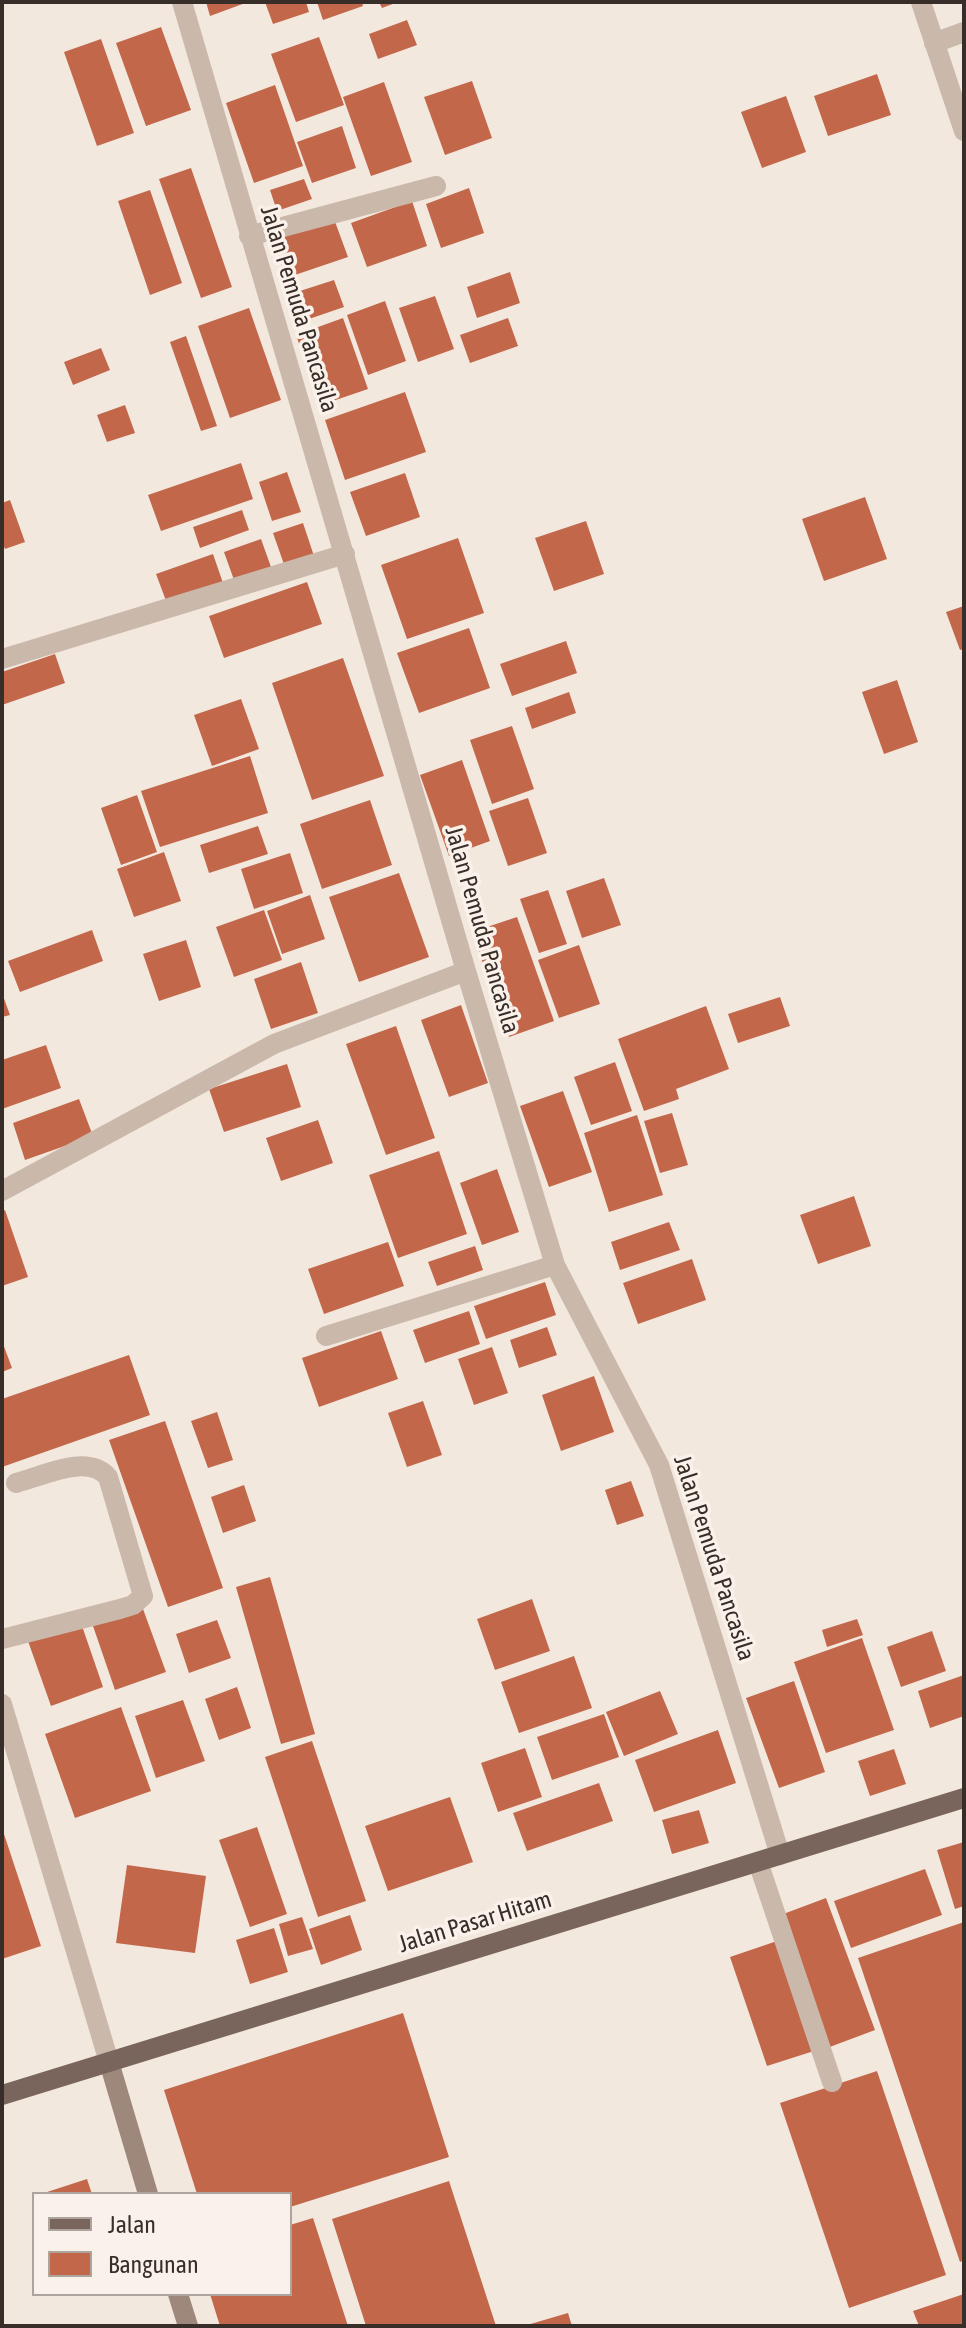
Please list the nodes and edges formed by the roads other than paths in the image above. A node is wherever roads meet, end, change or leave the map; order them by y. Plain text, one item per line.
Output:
1 (182, 2) edge
2 (921, 2) edge
3 (964, 32) edge
4 (934, 43) junction
5 (964, 131) edge
6 (436, 186) dead end
7 (249, 236) junction
8 (345, 554) junction
9 (2, 659) edge
10 (466, 971) junction
11 (2, 1191) edge
12 (555, 1265) junction
13 (326, 1336) dead end
14 (16, 1483) dead end
15 (2, 1639) edge
16 (2, 1704) edge
17 (964, 1798) edge
18 (780, 1855) junction
19 (758, 1862) junction
20 (109, 2062) junction
21 (832, 2082) dead end
22 (2, 2095) edge
23 (147, 2192) edge
24 (179, 2296) edge
25 (188, 2326) edge

1 - 7 street, Jalan Pemuda Pancasila
2 - 4 street
3 - 4 street
4 - 5 street
6 - 7 street
7 - 8 street, Jalan Pemuda Pancasila
8 - 9 street
8 - 10 street, Jalan Pemuda Pancasila
10 - 11 street
10 - 12 street, Jalan Pemuda Pancasila
12 - 13 street
12 - 18 street, Jalan Pemuda Pancasila
14 - 15 street
16 - 20 street
17 - 18 main road, Jalan Pasar Hitam
18 - 19 main road, Jalan Pasar Hitam
19 - 20 main road, Jalan Pasar Hitam
19 - 21 street
20 - 22 main road, Jalan Pasar Hitam
20 - 23 main road
24 - 25 main road

